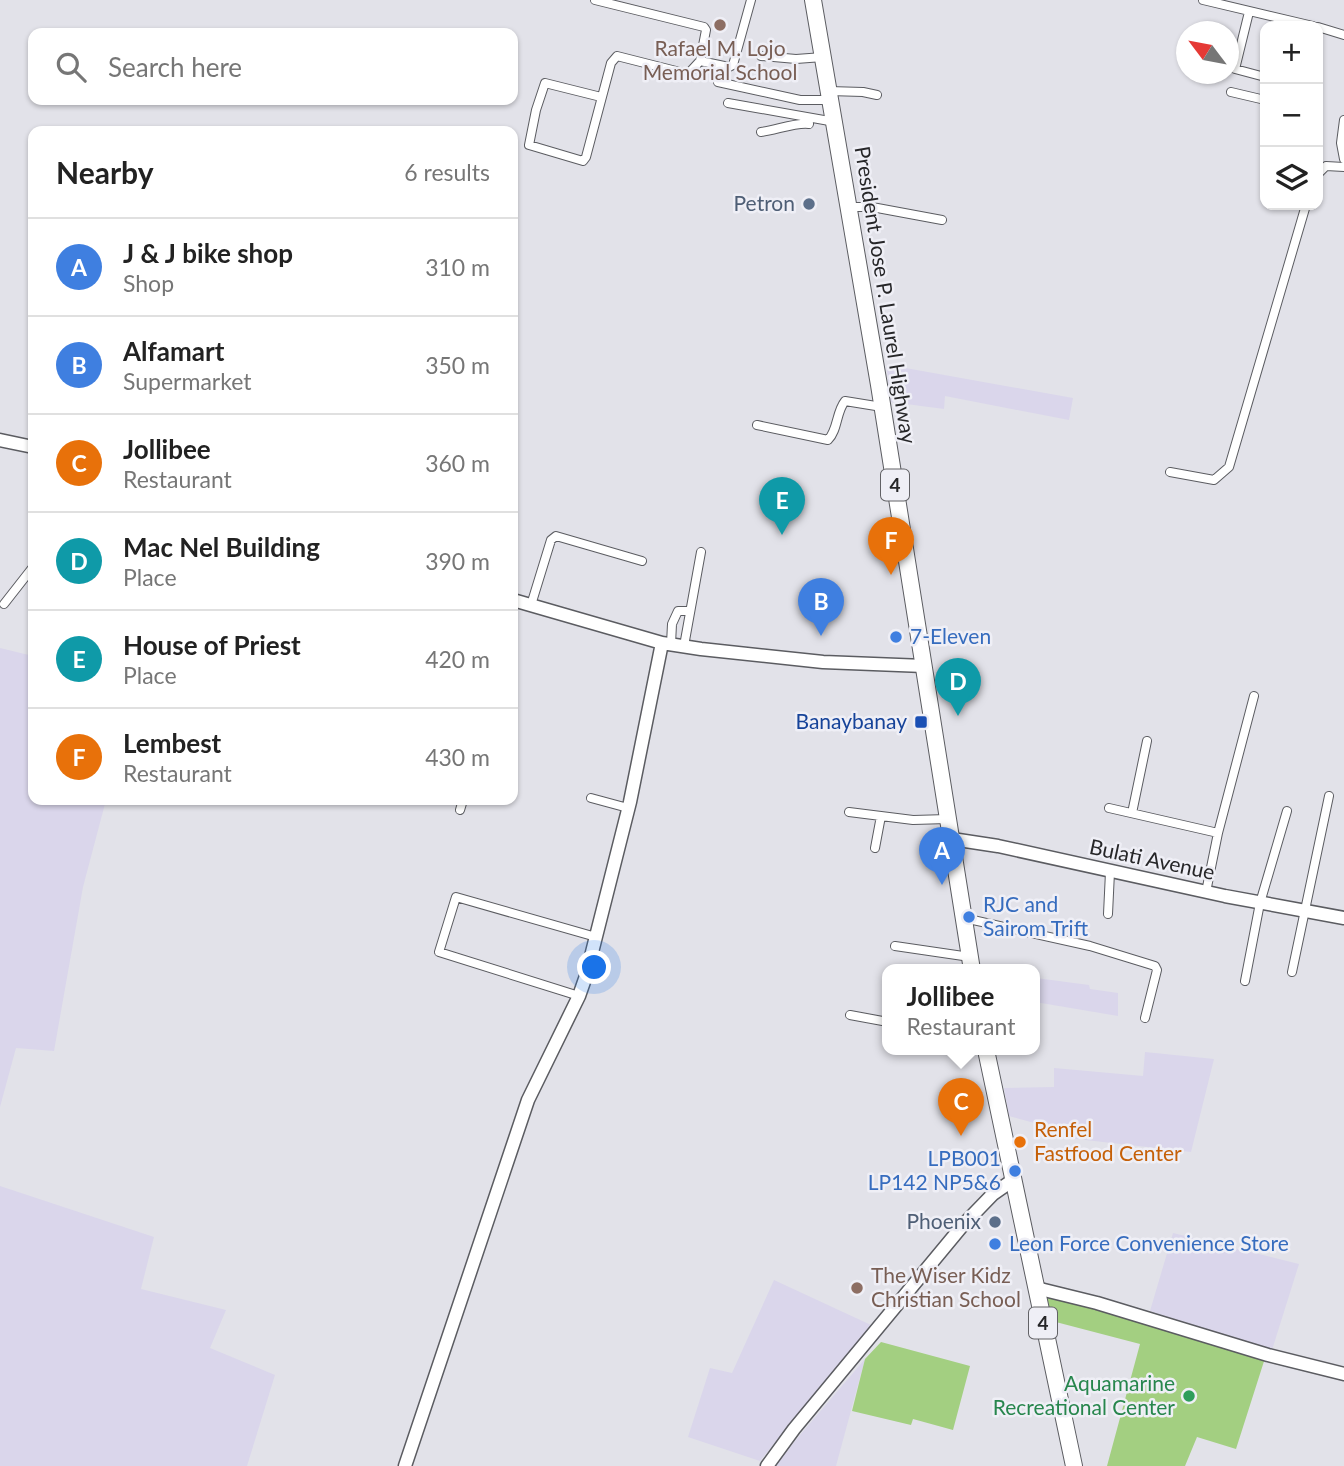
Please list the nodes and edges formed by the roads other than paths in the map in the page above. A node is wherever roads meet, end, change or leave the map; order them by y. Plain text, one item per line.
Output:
1 (595, 0) edge
2 (751, 0) edge
3 (813, 0) edge
4 (1203, 0) edge
5 (1250, 12) junction
6 (1290, 21) edge
7 (1323, 29) edge
8 (1344, 34) edge
9 (761, 57) dead end
10 (823, 57) junction
11 (700, 61) junction
12 (1260, 76) edge
13 (718, 82) dead end
14 (1231, 92) dead end
15 (877, 95) dead end
16 (830, 96) junction
17 (601, 97) junction
18 (1260, 99) edge
19 (728, 103) dead end
20 (1344, 120) edge
21 (835, 125) junction
22 (761, 132) dead end
23 (1344, 159) edge
24 (1344, 167) edge
25 (1323, 169) edge
26 (850, 207) junction
27 (1305, 210) edge
28 (942, 220) dead end
29 (882, 407) junction
30 (757, 425) dead end
31 (0, 440) edge
32 (28, 446) edge
33 (1170, 472) dead end
34 (701, 552) dead end
35 (642, 561) dead end
36 (28, 573) edge
37 (518, 601) edge
38 (4, 604) dead end
39 (531, 605) junction
40 (690, 611) junction
41 (672, 644) junction
42 (924, 666) junction
43 (1254, 695) dead end
44 (1147, 741) dead end
45 (1329, 796) dead end
46 (591, 798) dead end
47 (462, 805) edge
48 (628, 808) junction
49 (1109, 808) dead end
50 (460, 810) dead end
51 (1287, 811) dead end
52 (849, 812) dead end
53 (1132, 813) junction
54 (881, 816) junction
55 (948, 818) junction
56 (1218, 833) junction
57 (952, 839) junction
58 (875, 848) dead end
59 (1110, 872) junction
60 (1206, 892) junction
61 (1260, 903) junction
62 (1304, 911) junction
63 (1108, 914) dead end
64 (964, 918) junction
65 (1344, 918) edge
66 (596, 937) junction
67 (895, 946) dead end
68 (971, 964) edge
69 (1292, 972) dead end
70 (1245, 981) dead end
71 (579, 996) junction
72 (850, 1015) dead end
73 (1145, 1018) dead end
74 (882, 1021) edge
75 (987, 1055) edge
76 (1013, 1180) junction
77 (1036, 1288) junction
78 (1344, 1374) edge
79 (405, 1466) edge
80 (767, 1466) edge
81 (1074, 1466) edge

1 - 11 street
2 - 11 street
3 - 10 highway, President Jose P. Laurel Highway / 4
4 - 5 street
5 - 6 street
5 - 12 street
7 - 8 street
9 - 10 street
10 - 16 highway, President Jose P. Laurel Highway / 4
11 - 17 street
13 - 16 street
14 - 18 street
15 - 16 street
16 - 21 highway, President Jose P. Laurel Highway / 4
17 - 17 street
19 - 21 street
20 - 23 street
21 - 22 street
21 - 26 highway, President Jose P. Laurel Highway / 4
24 - 25 street
26 - 28 street
26 - 29 highway, President Jose P. Laurel Highway / 4
27 - 33 street
29 - 30 street
29 - 42 highway, President Jose P. Laurel Highway / 4
31 - 32 street
34 - 40 street
35 - 39 street
36 - 38 street
37 - 39 street
39 - 41 street
40 - 41 street
40 - 41 street
41 - 42 street
41 - 48 street
42 - 55 highway, President Jose P. Laurel Highway / 4
43 - 56 street
44 - 53 street
45 - 62 street
46 - 48 street
47 - 50 street
48 - 66 street
49 - 53 street
51 - 61 street
52 - 54 street
53 - 56 street
54 - 55 street
54 - 58 street
55 - 57 highway, President Jose P. Laurel Highway / 4
56 - 60 street
57 - 59 street, Bulati Avenue
57 - 64 highway, President Jose P. Laurel Highway / 4
59 - 60 street, Bulati Avenue
59 - 63 street
60 - 61 street, Bulati Avenue
61 - 62 street, Bulati Avenue
61 - 70 street
62 - 65 street, Bulati Avenue
62 - 69 street
64 - 68 highway, President Jose P. Laurel Highway / 4
64 - 73 street
66 - 71 street
66 - 71 street
67 - 68 street
71 - 79 street
72 - 74 street
75 - 76 highway, 4
76 - 77 highway, 4
76 - 80 street
77 - 78 street
77 - 81 highway, 4

